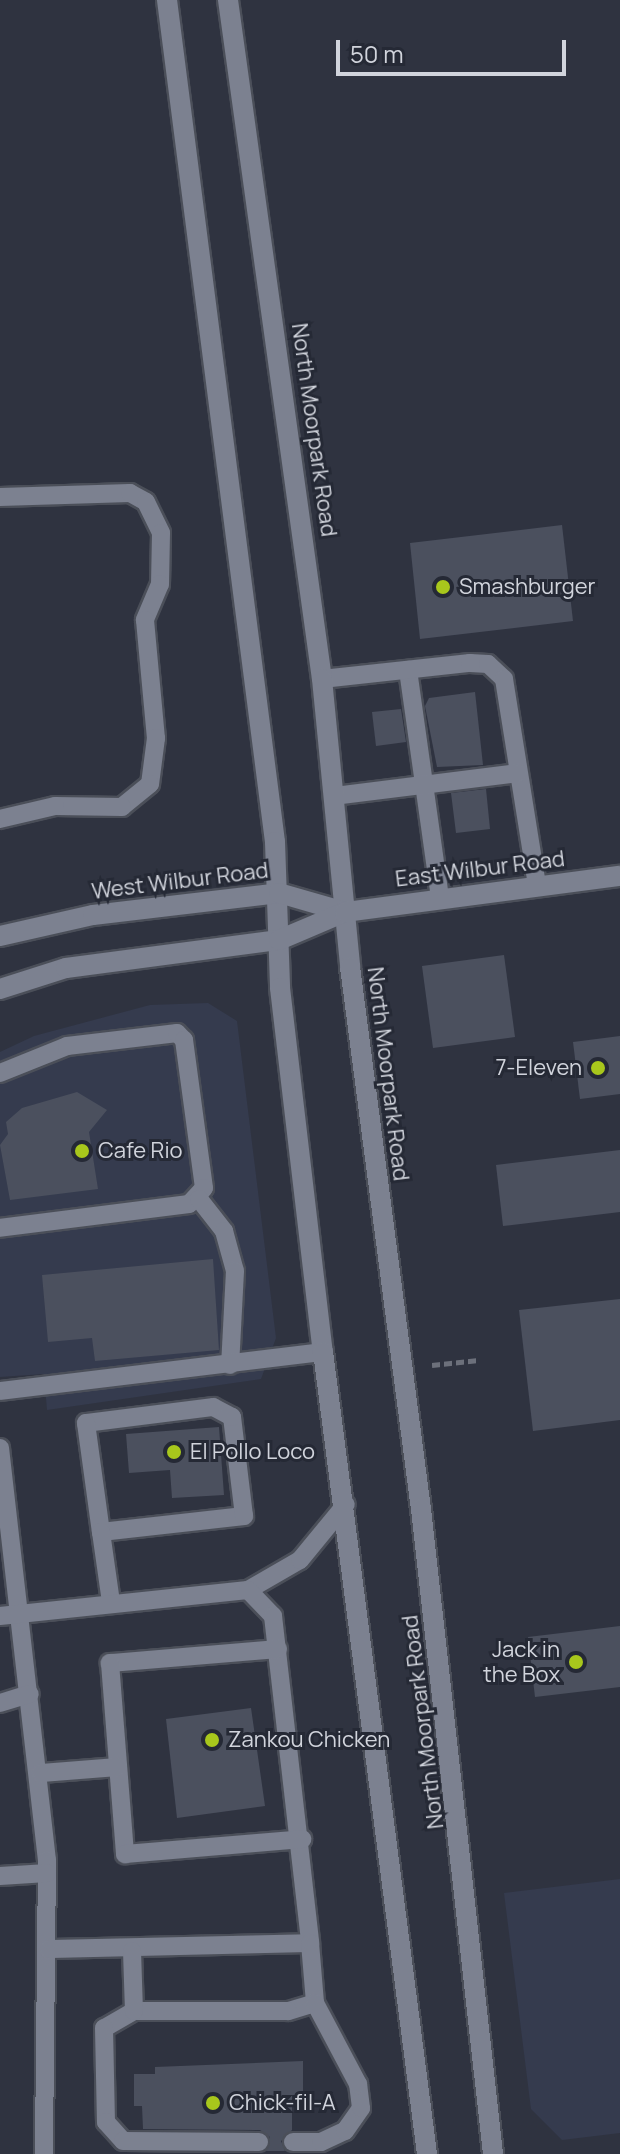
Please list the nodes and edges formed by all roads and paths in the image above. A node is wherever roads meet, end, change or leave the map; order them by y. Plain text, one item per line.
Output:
1 (167, 0) edge
2 (228, 0) edge
3 (0, 497) edge
4 (408, 670) junction
5 (322, 679) junction
6 (518, 773) junction
7 (424, 785) junction
8 (334, 796) junction
9 (0, 819) edge
10 (620, 876) edge
11 (537, 886) junction
12 (279, 893) junction
13 (440, 898) junction
14 (345, 912) junction
15 (0, 936) edge
16 (279, 940) junction
17 (0, 989) edge
18 (0, 1073) edge
19 (199, 1199) junction
20 (0, 1228) edge
21 (323, 1352) junction
22 (479, 1360) dead end
23 (230, 1365) junction
24 (432, 1365) dead end
25 (0, 1391) edge
26 (0, 1448) edge
27 (346, 1504) junction
28 (101, 1532) junction
29 (248, 1590) junction
30 (111, 1602) junction
31 (9, 1615) edge
32 (278, 1649) junction
33 (30, 1694) junction
34 (0, 1703) edge
35 (118, 1767) junction
36 (41, 1773) junction
37 (302, 1839) junction
38 (47, 1873) junction
39 (0, 1876) edge
40 (310, 1943) junction
41 (49, 1949) junction
42 (132, 1951) junction
43 (315, 2003) junction
44 (134, 2011) junction
45 (259, 2142) dead end
46 (293, 2142) dead end
47 (44, 2154) edge
48 (427, 2154) edge
49 (493, 2154) edge

1 - 12 main road
2 - 5 main road, North Moorpark Road
3 - 9 lane
4 - 5 lane
4 - 6 lane
4 - 7 lane
5 - 8 main road, North Moorpark Road
6 - 7 lane
6 - 11 lane
7 - 8 lane
7 - 13 lane
8 - 14 main road, North Moorpark Road
10 - 11 main road, East Wilbur Road
11 - 13 main road, East Wilbur Road
12 - 14 main road, West Wilbur Road
12 - 15 main road, West Wilbur Road
12 - 16 main road
13 - 14 main road, East Wilbur Road
14 - 16 main road
14 - 49 main road, North Moorpark Road
16 - 17 main road
16 - 21 main road
18 - 19 lane
19 - 20 lane
19 - 23 lane
21 - 23 lane
21 - 27 main road
22 - 24 path
23 - 25 lane
26 - 31 lane
27 - 29 lane
27 - 48 main road
28 - 28 lane
28 - 30 lane
29 - 30 lane
29 - 32 lane
30 - 31 lane
31 - 33 lane
32 - 35 lane
32 - 37 lane
33 - 34 lane
33 - 36 lane
35 - 36 lane
35 - 37 lane
36 - 38 lane
37 - 40 lane
38 - 39 lane
38 - 41 lane
40 - 42 lane
40 - 43 lane
41 - 42 lane
41 - 47 lane
42 - 44 lane
43 - 44 lane
43 - 46 lane
44 - 45 lane

